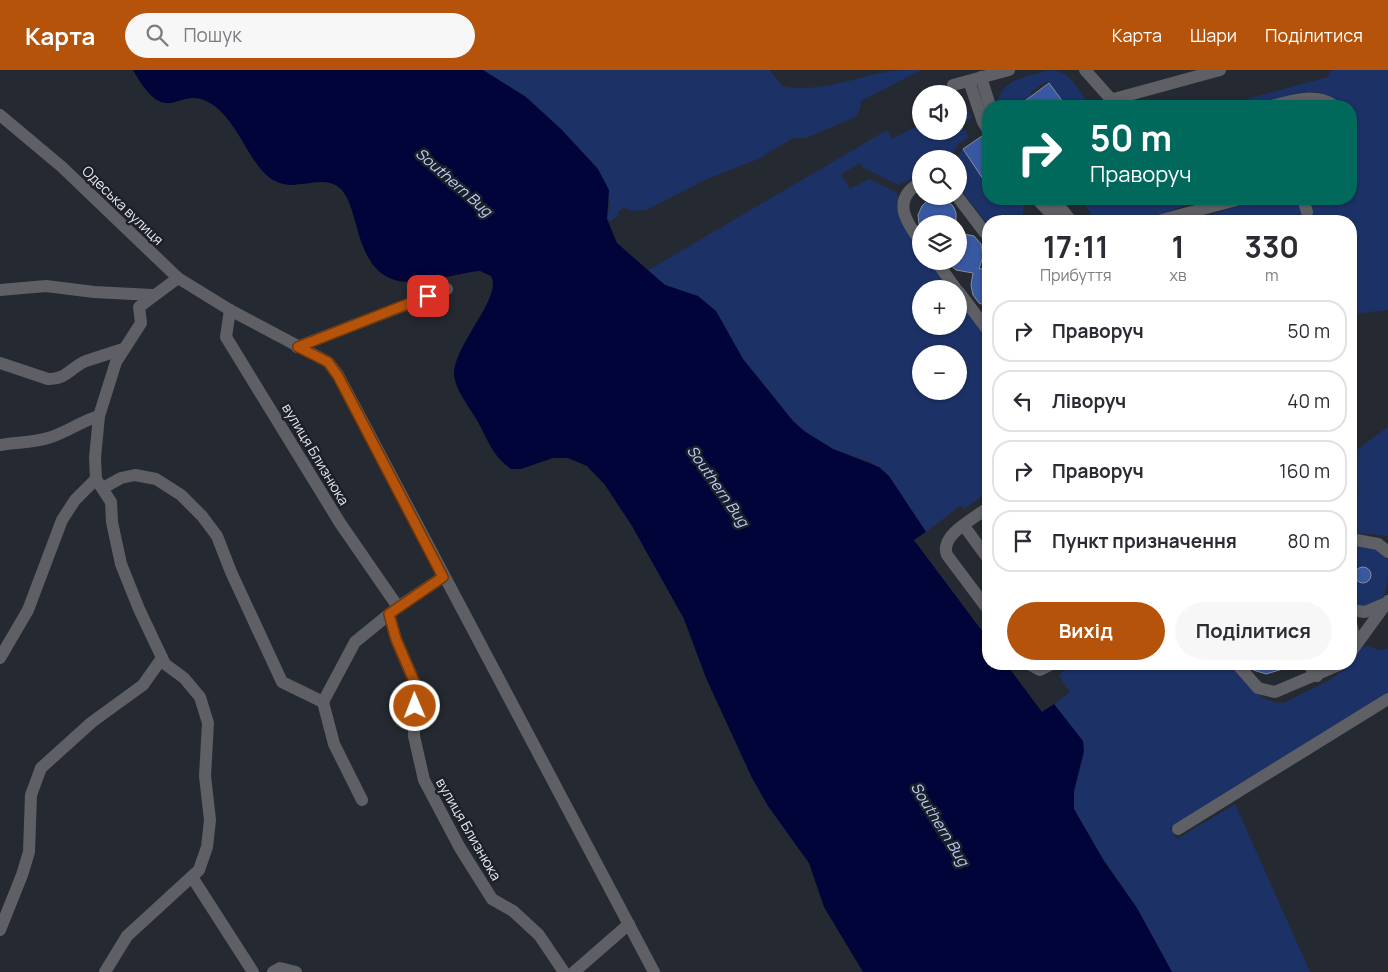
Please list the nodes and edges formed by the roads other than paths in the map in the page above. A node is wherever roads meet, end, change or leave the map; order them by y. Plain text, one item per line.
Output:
1 (1010, 70) edge
2 (1084, 70) edge
3 (1220, 70) edge
4 (975, 79) junction
5 (953, 85) dead end
6 (987, 100) edge
7 (1300, 100) edge
8 (1322, 100) edge
9 (0, 115) edge
10 (982, 117) edge
11 (912, 189) edge
12 (965, 205) edge
13 (1042, 205) edge
14 (1059, 205) edge
15 (1198, 205) edge
16 (1218, 205) edge
17 (1305, 205) edge
18 (1307, 212) dead end
19 (1188, 213) junction
20 (1049, 215) edge
21 (1066, 215) edge
22 (1180, 215) edge
23 (912, 229) edge
24 (982, 229) edge
25 (178, 278) junction
26 (447, 289) dead end
27 (0, 290) edge
28 (152, 295) junction
29 (967, 302) edge
30 (230, 310) junction
31 (982, 321) edge
32 (298, 347) junction
33 (123, 349) junction
34 (0, 363) edge
35 (99, 416) junction
36 (0, 445) edge
37 (100, 484) junction
38 (982, 512) edge
39 (964, 526) junction
40 (1357, 540) edge
41 (982, 550) edge
42 (1388, 552) edge
43 (443, 577) junction
44 (1388, 600) edge
45 (982, 601) edge
46 (393, 610) junction
47 (1357, 610) edge
48 (1357, 643) edge
49 (0, 658) edge
50 (162, 658) junction
51 (1242, 670) edge
52 (1312, 670) edge
53 (1329, 670) edge
54 (1317, 676) junction
55 (1388, 699) edge
56 (322, 702) junction
57 (362, 800) dead end
58 (1178, 829) dead end
59 (192, 876) junction
60 (628, 924) junction
61 (0, 930) edge
62 (105, 972) edge
63 (253, 972) edge
64 (273, 972) edge
65 (296, 972) edge
66 (564, 972) edge
67 (574, 972) edge
68 (654, 972) edge

1 - 4 street
2 - 3 street
4 - 5 street
4 - 6 street
4 - 10 street
7 - 8 street
9 - 25 street, Одеська вулиця
11 - 23 street
12 - 24 street
13 - 20 street
14 - 21 street
15 - 19 street
16 - 19 street
17 - 18 street
19 - 22 street
25 - 28 street
25 - 30 street, Одеська вулиця
26 - 32 street
27 - 28 street
28 - 33 street
29 - 31 street
30 - 32 street, Одеська вулиця
30 - 46 street, вулиця Близнюка
32 - 43 street, Одеська вулиця
33 - 34 street
33 - 35 street
35 - 36 street
35 - 37 street
37 - 49 street
37 - 50 street
37 - 56 street
38 - 39 street
39 - 41 street
39 - 45 street
40 - 42 street
43 - 46 street
43 - 60 street, Одеська вулиця
44 - 47 street
44 - 48 street
46 - 56 street
46 - 66 street, вулиця Близнюка
50 - 59 street
50 - 61 street
51 - 54 street
52 - 54 street
53 - 54 street
55 - 58 street
56 - 57 street
59 - 62 street
59 - 63 street
60 - 67 street
60 - 68 street, Одеська вулиця
64 - 65 street

